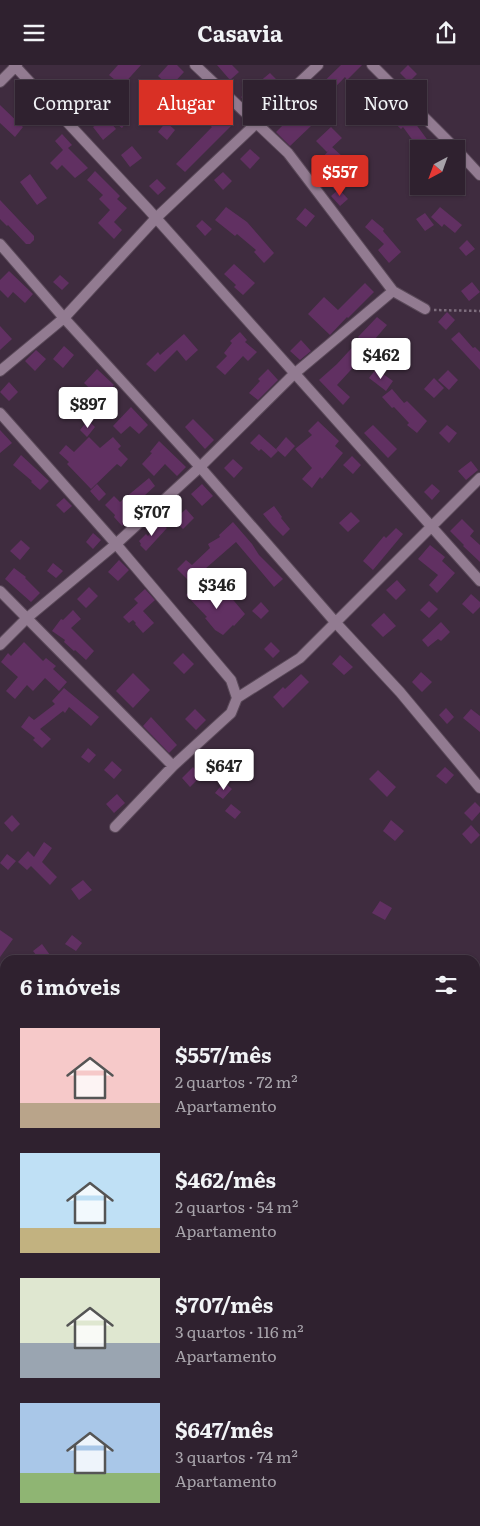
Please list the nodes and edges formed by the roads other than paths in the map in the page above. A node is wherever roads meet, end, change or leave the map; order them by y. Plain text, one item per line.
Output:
1 (195, 65) edge
2 (318, 65) edge
3 (372, 65) edge
4 (16, 66) edge
5 (302, 80) edge
6 (0, 82) edge
7 (243, 109) edge
8 (254, 125) edge
9 (260, 125) edge
10 (447, 140) edge
11 (465, 159) edge
12 (480, 175) edge
13 (156, 218) junction
14 (0, 244) edge
15 (393, 291) junction
16 (425, 309) road end
17 (64, 318) junction
18 (0, 371) edge
19 (294, 374) junction
20 (0, 413) edge
21 (200, 467) junction
22 (480, 478) edge
23 (430, 527) junction
24 (116, 544) junction
25 (480, 581) edge
26 (0, 591) edge
27 (27, 618) junction
28 (336, 623) junction
29 (0, 645) edge
30 (237, 698) junction
31 (173, 766) junction
32 (480, 789) edge
33 (115, 827) dead end

1 - 7 street
2 - 5 street
3 - 10 street
4 - 6 street
4 - 13 street
8 - 13 street
9 - 15 street
11 - 12 street
13 - 17 street
13 - 19 street
14 - 17 street
15 - 16 street
15 - 19 street
17 - 18 street
17 - 21 street
19 - 21 street
19 - 23 street
20 - 24 street
21 - 24 street
21 - 28 street
22 - 23 street
23 - 25 street
23 - 28 street
24 - 27 street
24 - 30 street
26 - 27 street
27 - 29 street
27 - 31 street
28 - 30 street
28 - 32 street
30 - 31 street
31 - 33 street

